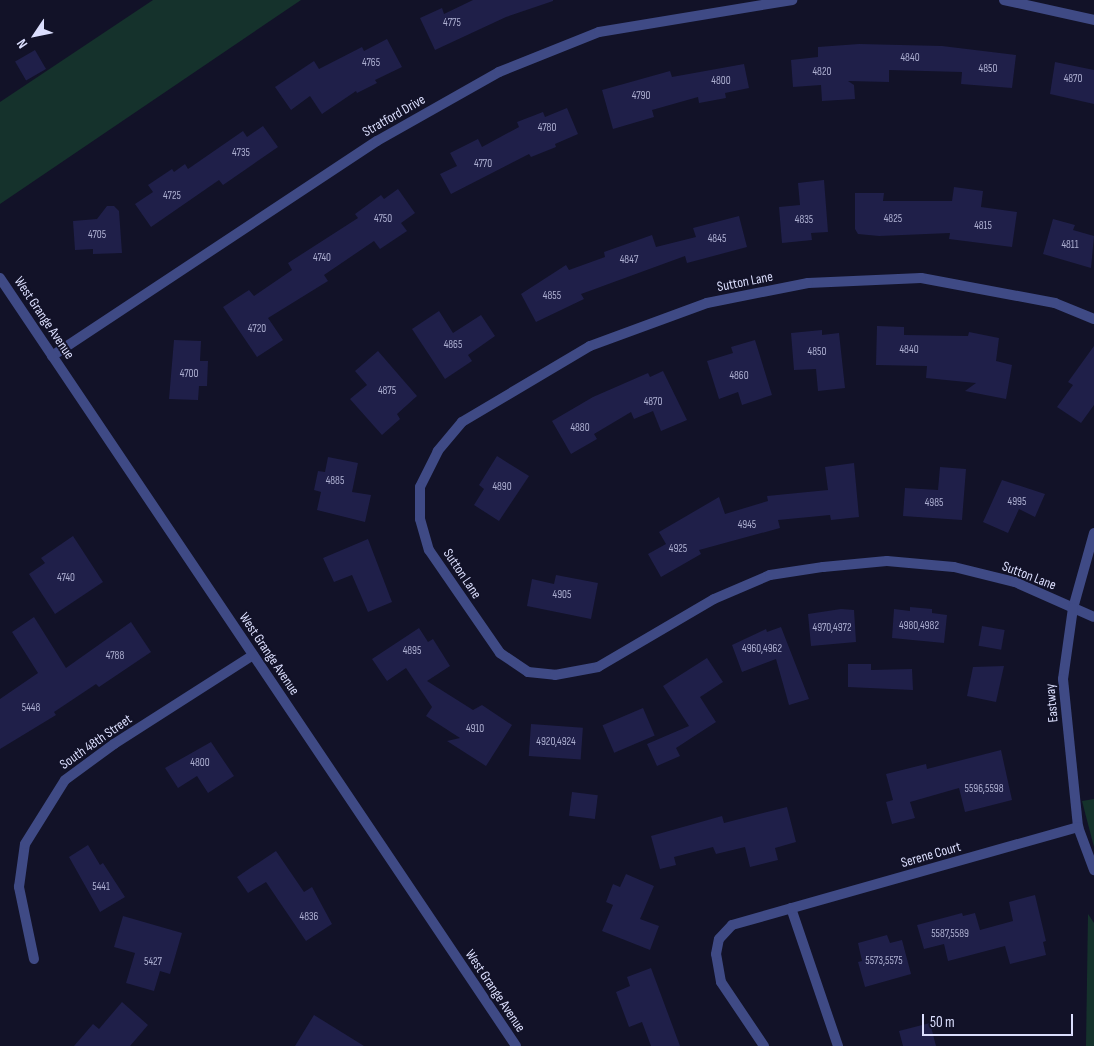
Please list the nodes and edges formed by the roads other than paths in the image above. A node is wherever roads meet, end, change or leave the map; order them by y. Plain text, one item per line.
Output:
1 (792, 0) edge
2 (1004, 0) edge
3 (1094, 20) edge
4 (0, 278) edge
5 (1094, 319) edge
6 (52, 356) junction
7 (1094, 533) edge
8 (1073, 608) junction
9 (1094, 617) edge
10 (253, 655) junction
11 (1078, 827) junction
12 (1094, 870) edge
13 (790, 908) junction
14 (34, 959) dead end
15 (516, 1046) edge
16 (764, 1046) edge
17 (838, 1046) edge

1 - 6 street, Stratford Drive
2 - 3 street
4 - 6 street, West Grange Avenue
5 - 8 street, Sutton Lane
6 - 10 street, West Grange Avenue
7 - 8 street, Eastway
8 - 9 street, Sutton Lane
8 - 11 street, Eastway
10 - 14 street, South 48th Street
10 - 15 street, West Grange Avenue
11 - 12 street, Eastway
11 - 13 street, Serene Court
13 - 16 street, Serene Court
13 - 17 street

